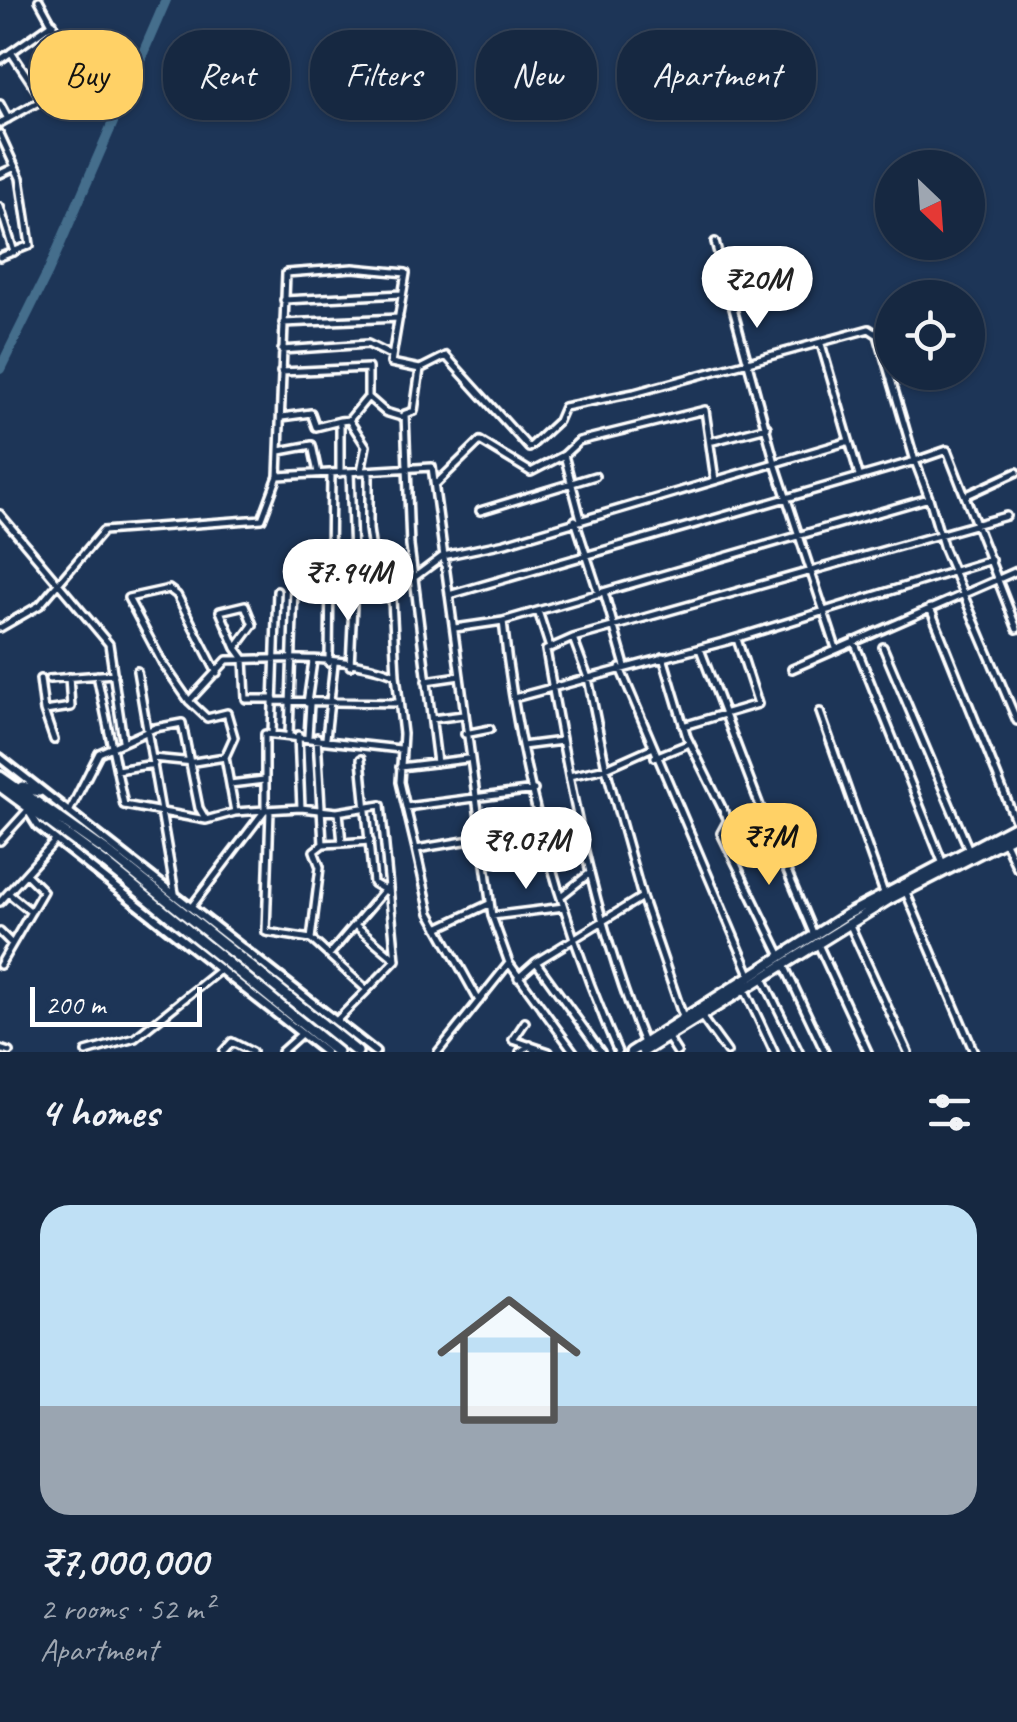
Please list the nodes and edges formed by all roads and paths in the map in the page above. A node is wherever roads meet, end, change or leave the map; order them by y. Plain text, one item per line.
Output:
1 (39, 0) edge
2 (54, 22) junction
3 (58, 30) edge
4 (12, 52) junction
5 (0, 60) edge
6 (30, 80) edge
7 (0, 104) edge
8 (30, 108) edge
9 (8, 119) junction
10 (0, 123) edge
11 (1, 138) edge
12 (15, 168) junction
13 (0, 174) edge
14 (0, 207) edge
15 (715, 242) dead end
16 (14, 252) junction
17 (0, 257) edge
18 (402, 294) junction
19 (284, 300) junction
20 (399, 318) junction
21 (283, 323) junction
22 (821, 344) junction
23 (282, 350) junction
24 (392, 356) junction
25 (747, 362) junction
26 (420, 369) junction
27 (282, 372) junction
28 (368, 397) junction
29 (282, 416) junction
30 (405, 418) junction
31 (349, 420) junction
32 (340, 421) junction
33 (767, 427) junction
34 (713, 441) junction
35 (846, 442) junction
36 (280, 451) junction
37 (564, 456) junction
38 (915, 461) junction
39 (775, 463) junction
40 (404, 470) junction
41 (340, 472) junction
42 (350, 472) junction
43 (360, 472) junction
44 (369, 472) junction
45 (1017, 472) edge
46 (331, 473) junction
47 (318, 474) junction
48 (859, 475) junction
49 (278, 476) junction
50 (594, 476) dead end
51 (716, 480) junction
52 (570, 483) junction
53 (435, 485) junction
54 (967, 494) junction
55 (786, 497) junction
56 (930, 498) junction
57 (480, 511) dead end
58 (0, 514) edge
59 (1006, 516) dead end
60 (578, 519) junction
61 (978, 523) junction
62 (938, 533) junction
63 (798, 534) junction
64 (586, 553) junction
65 (442, 556) junction
66 (991, 560) junction
67 (809, 571) junction
68 (1017, 571) edge
69 (954, 572) junction
70 (415, 576) junction
71 (998, 579) junction
72 (391, 580) junction
73 (376, 581) junction
74 (60, 582) junction
75 (354, 584) junction
76 (332, 585) junction
77 (294, 588) dead end
78 (277, 592) dead end
79 (601, 593) junction
80 (963, 593) junction
81 (449, 595) junction
82 (930, 608) junction
83 (538, 611) junction
84 (821, 611) junction
85 (503, 621) junction
86 (0, 628) edge
87 (454, 628) junction
88 (614, 628) junction
89 (1017, 629) edge
90 (573, 638) junction
91 (736, 638) junction
92 (854, 641) junction
93 (883, 647) dead end
94 (236, 648) junction
95 (550, 648) junction
96 (700, 648) junction
97 (836, 648) junction
98 (664, 657) junction
99 (276, 659) junction
100 (244, 660) junction
101 (294, 660) junction
102 (313, 661) junction
103 (332, 663) junction
104 (350, 666) junction
105 (623, 668) junction
106 (792, 669) dead end
107 (137, 671) dead end
108 (217, 673) junction
109 (114, 674) junction
110 (97, 675) junction
111 (396, 675) junction
112 (460, 676) junction
113 (68, 678) junction
114 (588, 678) junction
115 (40, 679) dead end
116 (49, 679) dead end
117 (426, 681) junction
118 (552, 688) junction
119 (514, 698) junction
120 (274, 700) junction
121 (189, 701) junction
122 (290, 702) junction
123 (398, 703) junction
124 (308, 704) junction
125 (330, 704) junction
126 (44, 712) junction
127 (820, 712) dead end
128 (723, 714) junction
129 (464, 715) junction
130 (432, 719) junction
131 (1017, 721) edge
132 (683, 726) junction
133 (490, 729) dead end
134 (146, 732) junction
135 (272, 734) junction
136 (289, 734) junction
137 (465, 734) junction
138 (298, 735) junction
139 (308, 736) junction
140 (316, 737) junction
141 (326, 738) junction
142 (54, 740) dead end
143 (123, 741) junction
144 (562, 741) junction
145 (690, 743) junction
146 (109, 746) junction
147 (522, 746) junction
148 (651, 748) junction
149 (400, 749) junction
150 (655, 757) junction
151 (0, 758) edge
152 (225, 758) junction
153 (468, 758) junction
154 (361, 760) dead end
155 (153, 761) junction
156 (191, 762) junction
157 (437, 763) junction
158 (400, 767) junction
159 (606, 768) junction
160 (116, 770) junction
161 (0, 776) edge
162 (569, 776) junction
163 (264, 780) junction
164 (230, 784) junction
165 (0, 786) edge
166 (14, 786) junction
167 (534, 790) junction
168 (39, 791) junction
169 (474, 798) junction
170 (25, 806) junction
171 (406, 807) junction
172 (301, 808) junction
173 (367, 808) junction
174 (320, 809) junction
175 (268, 810) junction
176 (68, 812) junction
177 (235, 812) junction
178 (339, 812) junction
179 (164, 813) junction
180 (763, 814) junction
181 (206, 820) junction
182 (728, 820) junction
183 (1017, 825) edge
184 (543, 828) junction
185 (1017, 834) edge
186 (479, 836) junction
187 (56, 840) junction
188 (1004, 840) junction
189 (0, 841) edge
190 (370, 841) junction
191 (342, 843) junction
192 (323, 844) junction
193 (416, 849) junction
194 (969, 850) junction
195 (943, 864) junction
196 (1017, 868) edge
197 (590, 873) junction
198 (26, 874) junction
199 (387, 890) junction
200 (905, 890) junction
201 (8, 893) junction
202 (175, 893) junction
203 (884, 893) junction
204 (562, 896) junction
205 (642, 897) junction
206 (0, 902) edge
207 (490, 904) junction
208 (192, 906) junction
209 (564, 906) junction
210 (32, 912) junction
211 (492, 916) junction
212 (601, 920) junction
213 (849, 923) junction
214 (355, 925) junction
215 (438, 928) junction
216 (572, 936) junction
217 (2, 937) edge
218 (815, 938) junction
219 (312, 939) junction
220 (14, 945) junction
221 (329, 955) junction
222 (782, 959) junction
223 (396, 960) junction
224 (536, 962) junction
225 (509, 963) junction
226 (0, 965) edge
227 (221, 969) junction
228 (750, 974) junction
229 (762, 975) junction
230 (518, 978) junction
231 (743, 987) junction
232 (367, 990) junction
233 (479, 1001) junction
234 (700, 1015) junction
235 (683, 1017) junction
236 (336, 1022) junction
237 (525, 1022) dead end
238 (302, 1033) junction
239 (666, 1036) junction
240 (644, 1048) edge
241 (532, 1049) edge
242 (0, 1050) edge
243 (8, 1052) edge
244 (86, 1052) edge
245 (222, 1052) edge
246 (252, 1052) edge
247 (282, 1052) edge
248 (325, 1052) edge
249 (337, 1052) edge
250 (358, 1052) edge
251 (375, 1052) edge
252 (438, 1052) edge
253 (520, 1052) edge
254 (548, 1052) edge
255 (574, 1052) edge
256 (601, 1052) edge
257 (618, 1052) edge
258 (631, 1052) edge
259 (677, 1052) edge
260 (727, 1052) edge
261 (774, 1052) edge
262 (799, 1052) edge
263 (825, 1052) edge
264 (868, 1052) edge
265 (908, 1052) edge
266 (974, 1052) edge

1 - 2 street
2 - 3 street
2 - 4 street
4 - 5 street
4 - 6 street
7 - 9 street
8 - 9 street
9 - 10 street
11 - 12 street
12 - 13 street
12 - 16 street
14 - 16 street
15 - 25 street
16 - 17 street
18 - 19 street
18 - 19 street
18 - 20 street
19 - 21 street
20 - 21 street
20 - 24 street
21 - 23 street
22 - 25 street
22 - 35 street
22 - 38 street
23 - 24 street
23 - 27 street
24 - 26 street
25 - 26 street
25 - 33 street
26 - 30 street
27 - 28 street
27 - 29 street
28 - 30 street
28 - 31 street
29 - 32 street
29 - 36 street
30 - 40 street
31 - 32 street
31 - 43 street
32 - 41 street
33 - 34 street
33 - 39 street
34 - 37 street
34 - 51 street
35 - 39 street
35 - 48 street
36 - 47 street
36 - 49 street
37 - 52 street
37 - 53 street
38 - 48 street
38 - 54 street
38 - 56 street
39 - 51 street
39 - 55 street
40 - 44 street
40 - 53 street
40 - 70 street
41 - 42 street
41 - 46 street
42 - 43 street
42 - 75 street
43 - 44 street
44 - 73 street
45 - 54 street
46 - 47 street
46 - 76 street
47 - 49 street
48 - 55 street
49 - 74 street
50 - 52 street
51 - 60 street
52 - 57 street
52 - 60 street
53 - 65 street
54 - 61 street
55 - 63 street
55 - 64 street
56 - 62 street
56 - 63 street
58 - 74 street
59 - 61 street
60 - 64 street
60 - 65 street
61 - 62 street
61 - 66 street
62 - 67 street
62 - 69 street
63 - 67 street
63 - 79 street
64 - 79 street
64 - 81 street
65 - 70 street
65 - 81 street
66 - 69 street
66 - 71 street
67 - 84 street
67 - 88 street
68 - 71 street
69 - 80 street
69 - 84 street
70 - 72 street
70 - 117 street
71 - 80 street
71 - 89 street
72 - 73 street
72 - 111 street
73 - 75 street
74 - 86 street
74 - 109 street
75 - 76 street
75 - 104 street
76 - 103 street
77 - 101 street
78 - 99 street
79 - 83 street
79 - 88 street
80 - 82 street
80 - 131 street
81 - 87 street
82 - 92 street
82 - 183 street
83 - 85 street
83 - 95 street
84 - 91 street
84 - 97 street
85 - 87 street
85 - 119 street
87 - 112 street
88 - 90 street
88 - 105 street
90 - 95 street
90 - 114 street
91 - 96 street
91 - 128 street
92 - 97 street
92 - 195 street
93 - 194 street
94 - 94 street
94 - 100 street
95 - 118 street
96 - 98 street
96 - 128 street
97 - 106 street
98 - 105 street
98 - 132 street
99 - 100 street
99 - 101 street
99 - 120 street
100 - 108 street
100 - 120 street
101 - 102 street
101 - 122 street
102 - 103 street
102 - 124 street
103 - 104 street
103 - 125 street
104 - 111 street
105 - 114 street
105 - 148 street
107 - 134 street
108 - 121 street
108 - 121 street
109 - 110 street
109 - 143 street
110 - 113 street
110 - 146 street
111 - 123 street
112 - 117 street
112 - 129 street
113 - 116 street
113 - 126 street
114 - 118 street
114 - 159 street
115 - 126 street
117 - 130 street
118 - 119 street
118 - 144 street
119 - 147 street
120 - 122 street
120 - 135 street
121 - 152 street
122 - 124 street
122 - 136 street
123 - 125 street
123 - 149 street
124 - 125 street
124 - 139 street
125 - 141 street
126 - 142 street
127 - 203 street
128 - 132 street
128 - 180 street
129 - 130 street
129 - 137 street
130 - 157 street
132 - 145 street
133 - 137 street
134 - 143 street
134 - 155 street
134 - 156 street
135 - 136 street
135 - 163 street
136 - 138 street
137 - 153 street
138 - 139 street
138 - 172 street
139 - 140 street
140 - 141 street
140 - 174 street
141 - 149 street
143 - 146 street
144 - 147 street
144 - 162 street
145 - 150 street
145 - 182 street
146 - 160 street
146 - 176 street
147 - 167 street
148 - 150 street
148 - 159 street
149 - 158 street
150 - 228 street
151 - 168 street
152 - 156 street
152 - 164 street
153 - 157 street
153 - 169 street
154 - 173 street
155 - 156 street
155 - 160 street
155 - 179 street
156 - 181 street
157 - 158 street
158 - 171 street
159 - 162 street
159 - 205 street
160 - 179 street
161 - 166 highway
162 - 197 street
163 - 164 street
163 - 175 street
164 - 177 street
165 - 170 highway
166 - 168 highway
166 - 250 highway
167 - 169 street
167 - 184 street
168 - 176 street
169 - 171 street
169 - 186 street
170 - 187 street
170 - 189 street
170 - 249 highway
171 - 193 street
172 - 174 street
172 - 175 street
173 - 178 street
173 - 190 street
173 - 199 street
174 - 178 street
174 - 192 street
175 - 177 street
175 - 208 street
175 - 219 street
176 - 202 street
177 - 181 street
178 - 191 street
179 - 181 street
179 - 202 street
180 - 182 street
180 - 218 street
182 - 222 street
183 - 194 main road
184 - 186 street
184 - 204 street
185 - 188 main road
186 - 193 street
186 - 207 street
187 - 198 street
187 - 227 street
188 - 196 street
188 - 200 main road
190 - 191 street
190 - 199 street
191 - 192 street
192 - 219 street
193 - 215 street
194 - 195 main road
195 - 203 main road
197 - 204 street
197 - 212 street
198 - 201 street
198 - 210 street
199 - 214 street
199 - 223 street
200 - 213 main road
200 - 266 street
201 - 206 street
201 - 210 street
202 - 208 street
203 - 218 main road
204 - 209 street
205 - 212 street
205 - 235 street
207 - 211 street
207 - 215 street
208 - 236 street
209 - 211 street
209 - 216 street
210 - 220 street
211 - 225 street
212 - 216 street
212 - 240 street
213 - 218 main road
213 - 265 street
214 - 221 street
214 - 223 street
215 - 233 street
216 - 224 street
216 - 257 street
217 - 220 street
218 - 222 main road
218 - 264 street
219 - 221 street
220 - 226 street
221 - 232 street
222 - 228 main road
222 - 229 main road
222 - 263 street
223 - 232 street
224 - 230 street
224 - 256 street
225 - 230 street
225 - 233 street
227 - 238 street
227 - 244 street
228 - 235 main road
229 - 231 main road
229 - 262 street
230 - 255 street
231 - 234 main road
231 - 261 street
232 - 236 street
233 - 252 street
234 - 239 main road
234 - 260 street
235 - 240 main road
236 - 251 street
237 - 241 street
238 - 247 street
238 - 248 street
239 - 240 main road
239 - 259 street
240 - 258 main road
241 - 253 street
241 - 254 street
242 - 243 street
245 - 246 street

